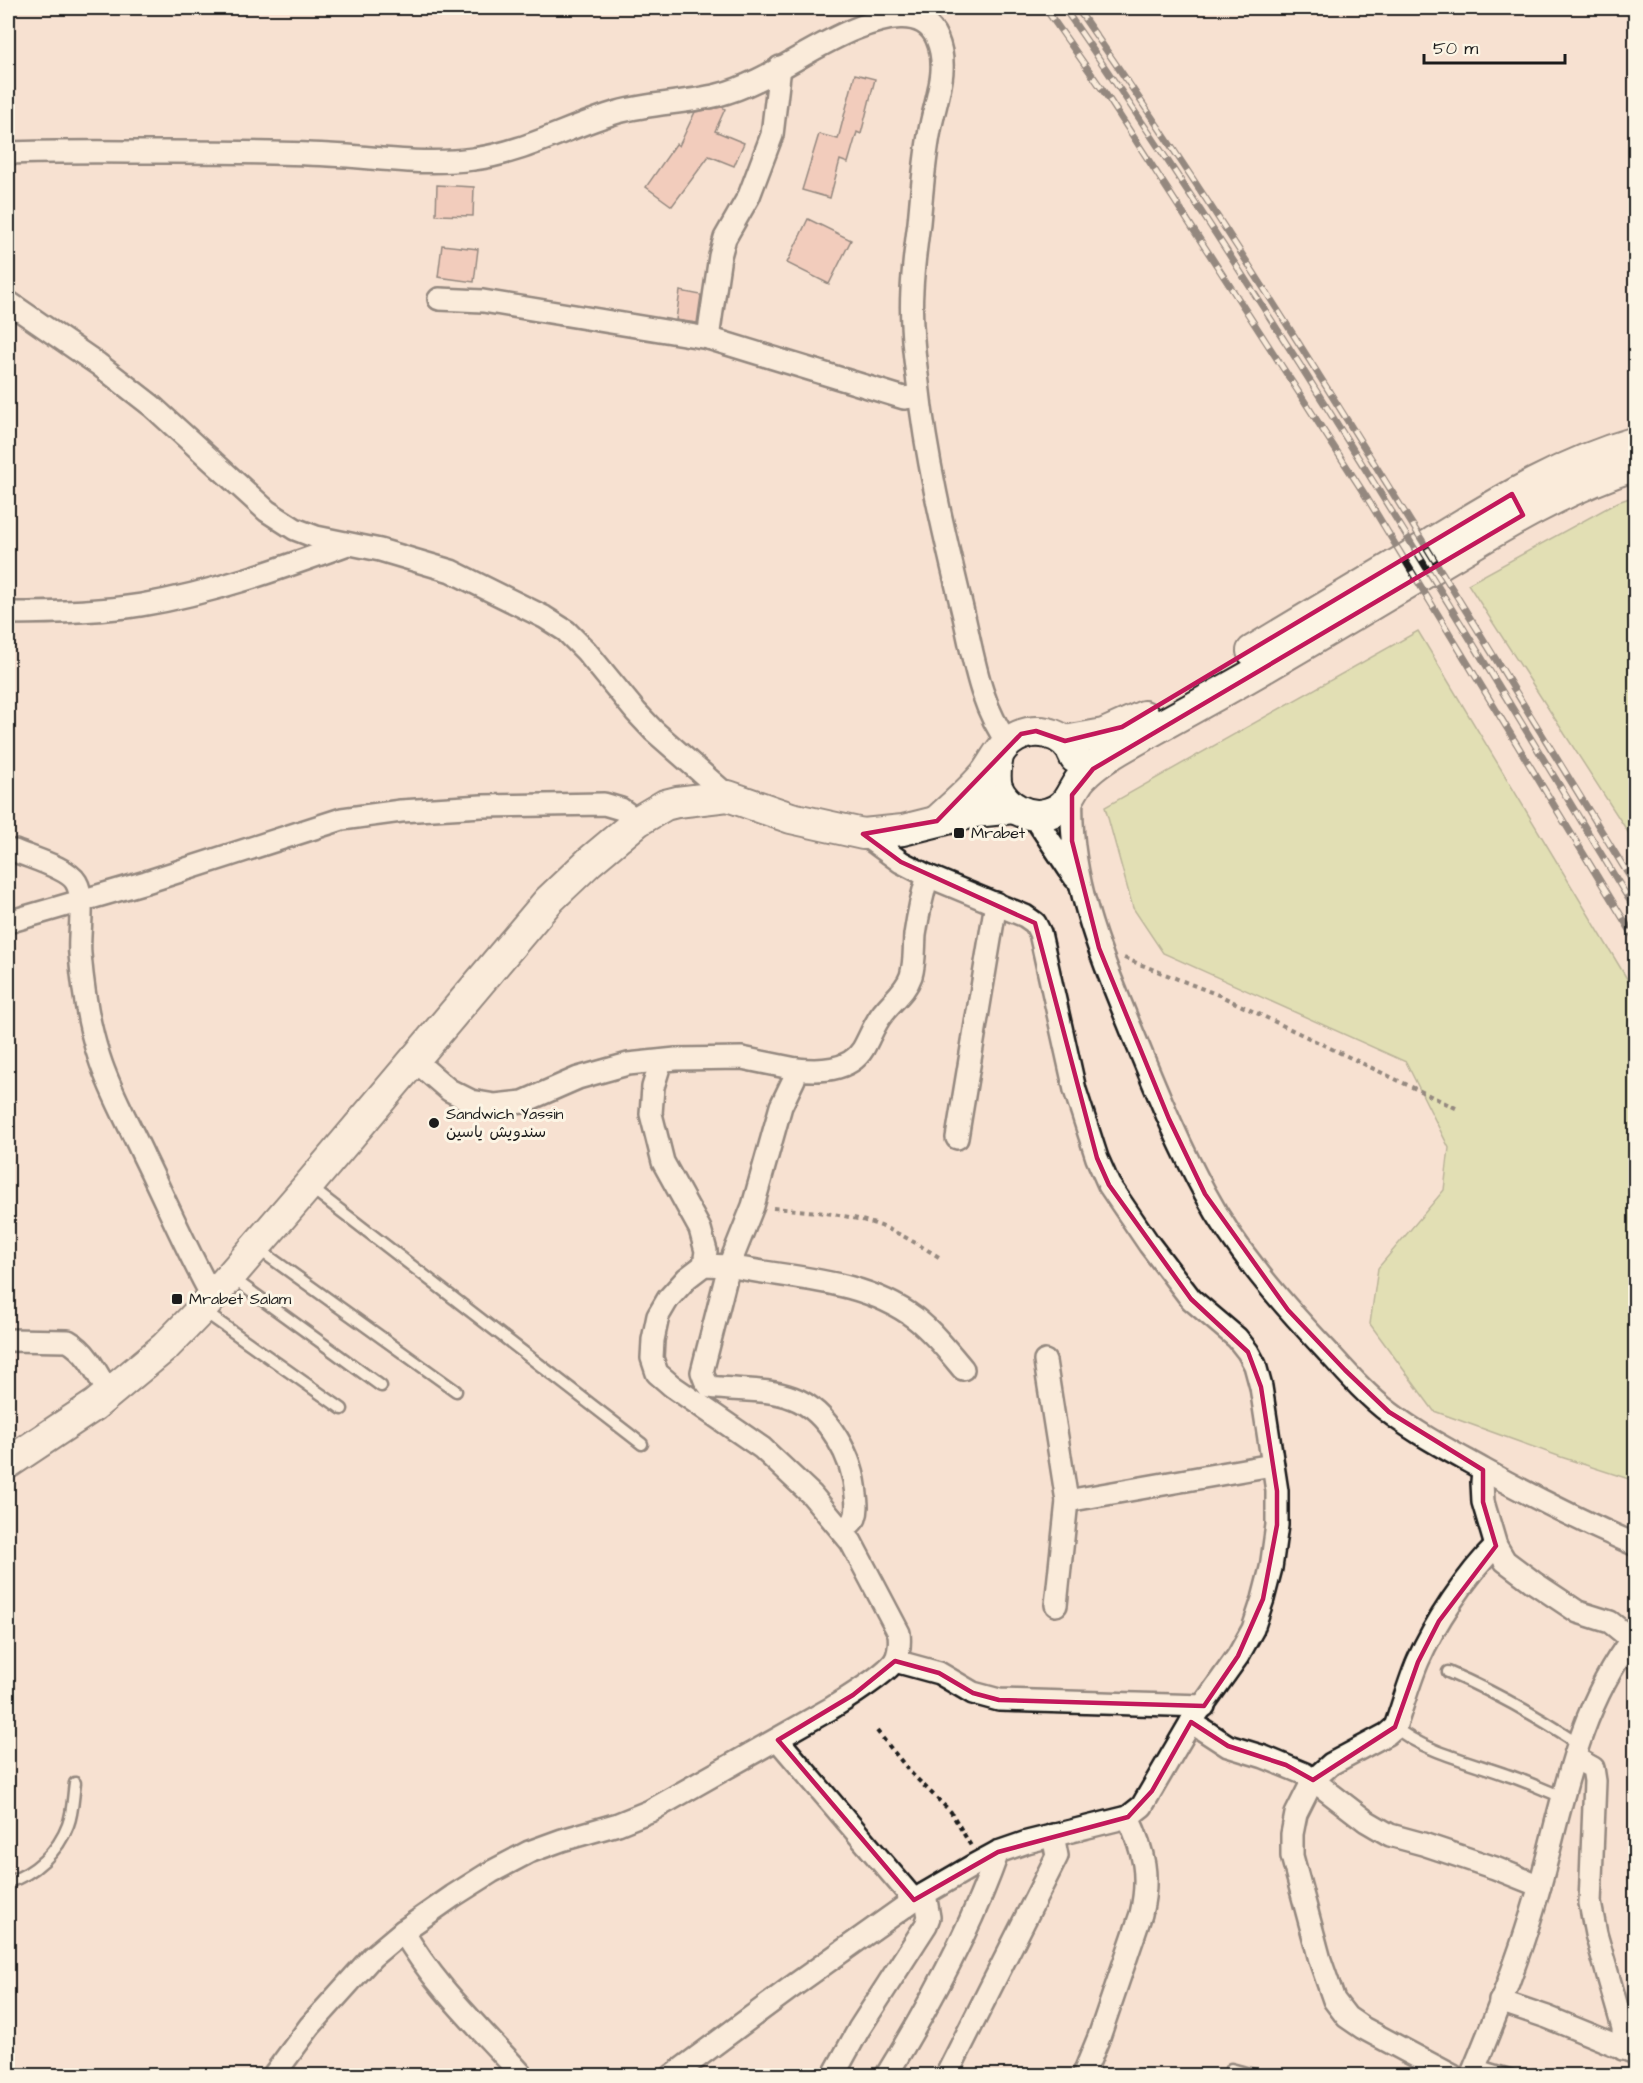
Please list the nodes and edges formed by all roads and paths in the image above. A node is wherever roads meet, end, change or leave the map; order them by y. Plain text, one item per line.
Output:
1 (780, 67) junction
2 (8, 153) edge
3 (439, 299) dead end
4 (8, 302) edge
5 (708, 338) junction
6 (919, 396) junction
7 (1635, 442) edge
8 (1635, 465) edge
9 (1517, 505) junction
10 (348, 544) junction
11 (8, 613) edge
12 (1254, 662) junction
13 (1065, 741) junction
14 (1003, 749) junction
15 (1076, 788) junction
16 (728, 796) junction
17 (1023, 811) junction
18 (638, 821) junction
19 (937, 821) junction
20 (863, 834) junction
21 (8, 850) edge
22 (928, 876) junction
23 (1080, 886) junction
24 (81, 900) junction
25 (996, 903) junction
26 (8, 922) edge
27 (1099, 948) junction
28 (413, 1059) junction
29 (661, 1061) junction
30 (795, 1068) junction
31 (1460, 1110) dead end
32 (957, 1138) dead end
33 (308, 1186) junction
34 (753, 1206) junction
35 (255, 1247) junction
36 (939, 1257) dead end
37 (704, 1264) junction
38 (729, 1266) junction
39 (214, 1294) junction
40 (8, 1340) edge
41 (1045, 1361) dead end
42 (963, 1368) dead end
43 (704, 1377) junction
44 (381, 1386) dead end
45 (672, 1386) junction
46 (456, 1391) dead end
47 (109, 1394) junction
48 (342, 1409) dead end
49 (642, 1444) dead end
50 (8, 1463) edge
51 (1272, 1465) junction
52 (1484, 1470) junction
53 (1067, 1501) junction
54 (842, 1531) junction
55 (1635, 1545) edge
56 (1496, 1546) junction
57 (1056, 1605) dead end
58 (1634, 1641) edge
59 (894, 1661) junction
60 (1448, 1672) dead end
61 (1197, 1714) junction
62 (1395, 1727) junction
63 (877, 1731) dead end
64 (778, 1740) junction
65 (1576, 1750) junction
66 (1313, 1780) junction
67 (75, 1783) dead end
68 (1563, 1797) junction
69 (1128, 1817) junction
70 (1053, 1835) junction
71 (998, 1852) junction
72 (979, 1863) junction
73 (8, 1882) edge
74 (1540, 1886) junction
75 (920, 1897) junction
76 (403, 1931) junction
77 (1500, 2001) junction
78 (1629, 2051) edge
79 (1231, 2068) dead end
80 (1473, 2070) edge
81 (273, 2076) edge
82 (523, 2076) edge
83 (672, 2076) edge
84 (833, 2076) edge
85 (886, 2076) edge
86 (946, 2076) edge
87 (1083, 2076) edge
88 (1257, 2076) edge
89 (1452, 2076) edge
90 (1513, 2076) edge

1 - 2 street
1 - 5 street
1 - 6 street
3 - 5 street
4 - 10 street
5 - 6 street
6 - 14 street
7 - 9 street
8 - 9 street
9 - 12 street
10 - 11 street
10 - 16 street
12 - 13 street
12 - 15 street
13 - 14 street
13 - 15 street
14 - 17 street
14 - 19 street
15 - 17 street
15 - 23 street
16 - 18 street
16 - 20 street
17 - 19 street
17 - 23 street
18 - 24 street
18 - 28 street
19 - 20 street
20 - 22 street
21 - 24 street
22 - 25 street
22 - 30 street
23 - 27 street
24 - 26 street
24 - 39 street
25 - 32 street
25 - 51 street
27 - 31 path
27 - 52 street
28 - 29 street
28 - 33 street
29 - 30 street
29 - 37 street
30 - 34 street
33 - 35 street
33 - 49 lane
34 - 36 path
34 - 38 street
35 - 39 street
35 - 46 lane
37 - 38 street
37 - 45 street
38 - 42 street
38 - 43 street
39 - 44 lane
39 - 47 street
39 - 48 lane
40 - 47 street
41 - 53 street
43 - 45 street
43 - 54 street
45 - 54 street
47 - 50 street
51 - 53 street
51 - 61 street
52 - 55 street
52 - 56 street
53 - 57 street
54 - 59 street
56 - 58 street
56 - 62 street
58 - 65 street
59 - 61 street
59 - 64 street
60 - 65 lane
61 - 66 street
61 - 69 street
62 - 66 street
62 - 68 lane
63 - 72 path
64 - 75 street
64 - 76 street
65 - 68 street
65 - 78 street
66 - 74 street
66 - 89 street
67 - 73 lane
68 - 74 street
69 - 70 street
69 - 87 street
70 - 71 street
70 - 86 street
71 - 72 street
71 - 85 street
72 - 75 street
74 - 77 street
75 - 83 street
75 - 84 street
76 - 81 street
76 - 82 street
77 - 78 street
77 - 80 street
79 - 88 lane
80 - 90 lane

